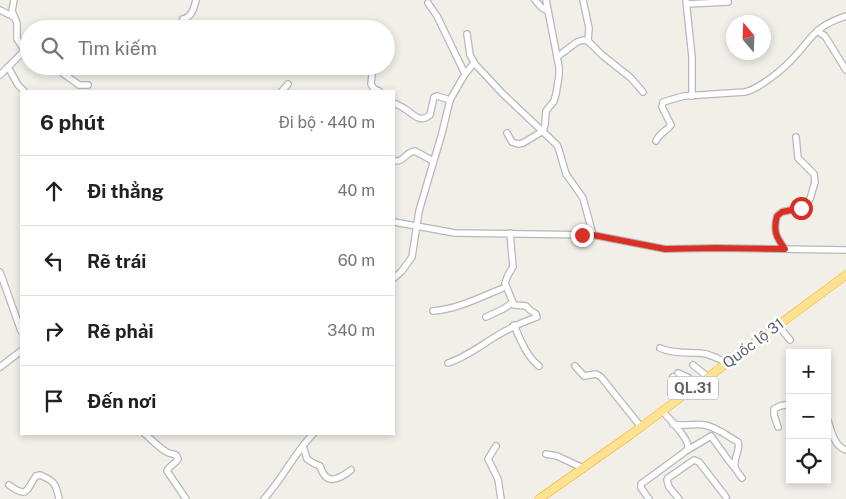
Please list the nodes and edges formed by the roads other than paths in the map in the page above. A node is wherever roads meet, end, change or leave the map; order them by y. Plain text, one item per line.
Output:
1 (14, 0) edge
2 (196, 0) edge
3 (535, 0) edge
4 (546, 0) edge
5 (583, 0) edge
6 (687, 2) edge
7 (728, 2) dead end
8 (428, 3) dead end
9 (0, 10) edge
10 (548, 11) junction
11 (846, 16) edge
12 (14, 17) junction
13 (183, 19) dead end
14 (817, 31) junction
15 (467, 34) dead end
16 (588, 41) junction
17 (20, 42) edge
18 (20, 56) edge
19 (557, 57) junction
20 (474, 63) junction
21 (8, 67) junction
22 (846, 70) edge
23 (465, 74) junction
24 (0, 75) edge
25 (65, 75) edge
26 (372, 75) edge
27 (288, 84) dead end
28 (88, 85) dead end
29 (23, 90) edge
30 (283, 90) edge
31 (377, 90) edge
32 (643, 92) dead end
33 (692, 96) junction
34 (450, 100) junction
35 (395, 104) edge
36 (543, 130) junction
37 (507, 133) dead end
38 (796, 137) dead end
39 (656, 140) dead end
40 (395, 161) edge
41 (433, 161) junction
42 (395, 222) edge
43 (416, 226) junction
44 (510, 234) junction
45 (593, 235) junction
46 (785, 249) junction
47 (846, 250) edge
48 (0, 273) edge
49 (846, 275) edge
50 (395, 277) edge
51 (506, 288) junction
52 (512, 303) junction
53 (433, 311) dead end
54 (486, 317) dead end
55 (514, 325) junction
56 (778, 325) junction
57 (20, 328) edge
58 (790, 340) dead end
59 (660, 348) dead end
60 (20, 352) edge
61 (448, 363) dead end
62 (726, 363) junction
63 (693, 365) dead end
64 (539, 366) dead end
65 (575, 366) dead end
66 (0, 367) edge
67 (678, 373) dead end
68 (673, 377) dead end
69 (708, 377) junction
70 (697, 385) junction
71 (687, 392) junction
72 (786, 405) edge
73 (662, 411) junction
74 (673, 424) junction
75 (778, 426) dead end
76 (641, 427) junction
77 (831, 428) edge
78 (146, 435) edge
79 (312, 435) edge
80 (303, 446) junction
81 (496, 446) dead end
82 (846, 450) edge
83 (686, 451) junction
84 (546, 454) dead end
85 (583, 468) junction
86 (736, 468) junction
87 (351, 470) dead end
88 (742, 478) dead end
89 (9, 485) dead end
90 (726, 497) dead end
91 (59, 499) edge
92 (186, 499) edge
93 (264, 499) edge
94 (501, 499) edge
95 (539, 499) edge
96 (649, 499) edge
97 (679, 499) edge

1 - 12 street
2 - 13 street
3 - 10 street
4 - 10 street
5 - 16 street
6 - 7 street
6 - 33 street
8 - 23 street
9 - 12 street
10 - 19 street
11 - 14 street
12 - 17 street
14 - 22 street
14 - 33 street
15 - 20 street
16 - 19 street
16 - 32 street
18 - 21 street
19 - 36 street
20 - 23 street
20 - 36 street
21 - 24 street
21 - 29 street
23 - 34 street
25 - 28 street
26 - 31 street
27 - 30 street
33 - 39 street
34 - 35 street
34 - 41 street
36 - 37 street
36 - 45 street
38 - 46 street
40 - 41 street
41 - 43 street
42 - 43 street
43 - 44 street
43 - 50 street
44 - 45 street
44 - 51 street
45 - 46 street
46 - 47 street
48 - 57 street
49 - 56 highway, Quốc lộ 31 / QL.31
51 - 52 street
51 - 53 street
52 - 54 street
52 - 55 street
55 - 61 street
55 - 64 street
56 - 58 street
56 - 62 highway, Quốc lộ 31 / QL.31
59 - 62 street
60 - 66 street
62 - 69 highway, Quốc lộ 31 / QL.31
63 - 69 street
65 - 76 street
67 - 70 street
68 - 71 street
69 - 70 highway, Quốc lộ 31 / QL.31
70 - 71 highway, Quốc lộ 31 / QL.31
71 - 73 highway, Quốc lộ 31 / QL.31
72 - 75 street
73 - 74 street
73 - 76 highway, Quốc lộ 31 / QL.31
74 - 83 street
74 - 86 street
76 - 85 highway, Quốc lộ 31 / QL.31
77 - 82 street
78 - 92 street
79 - 80 street
80 - 87 street
80 - 93 street
81 - 94 street
83 - 86 street
83 - 96 street
84 - 85 street
85 - 95 highway, Quốc lộ 31 / QL.31
86 - 88 street
89 - 91 street
90 - 97 street

